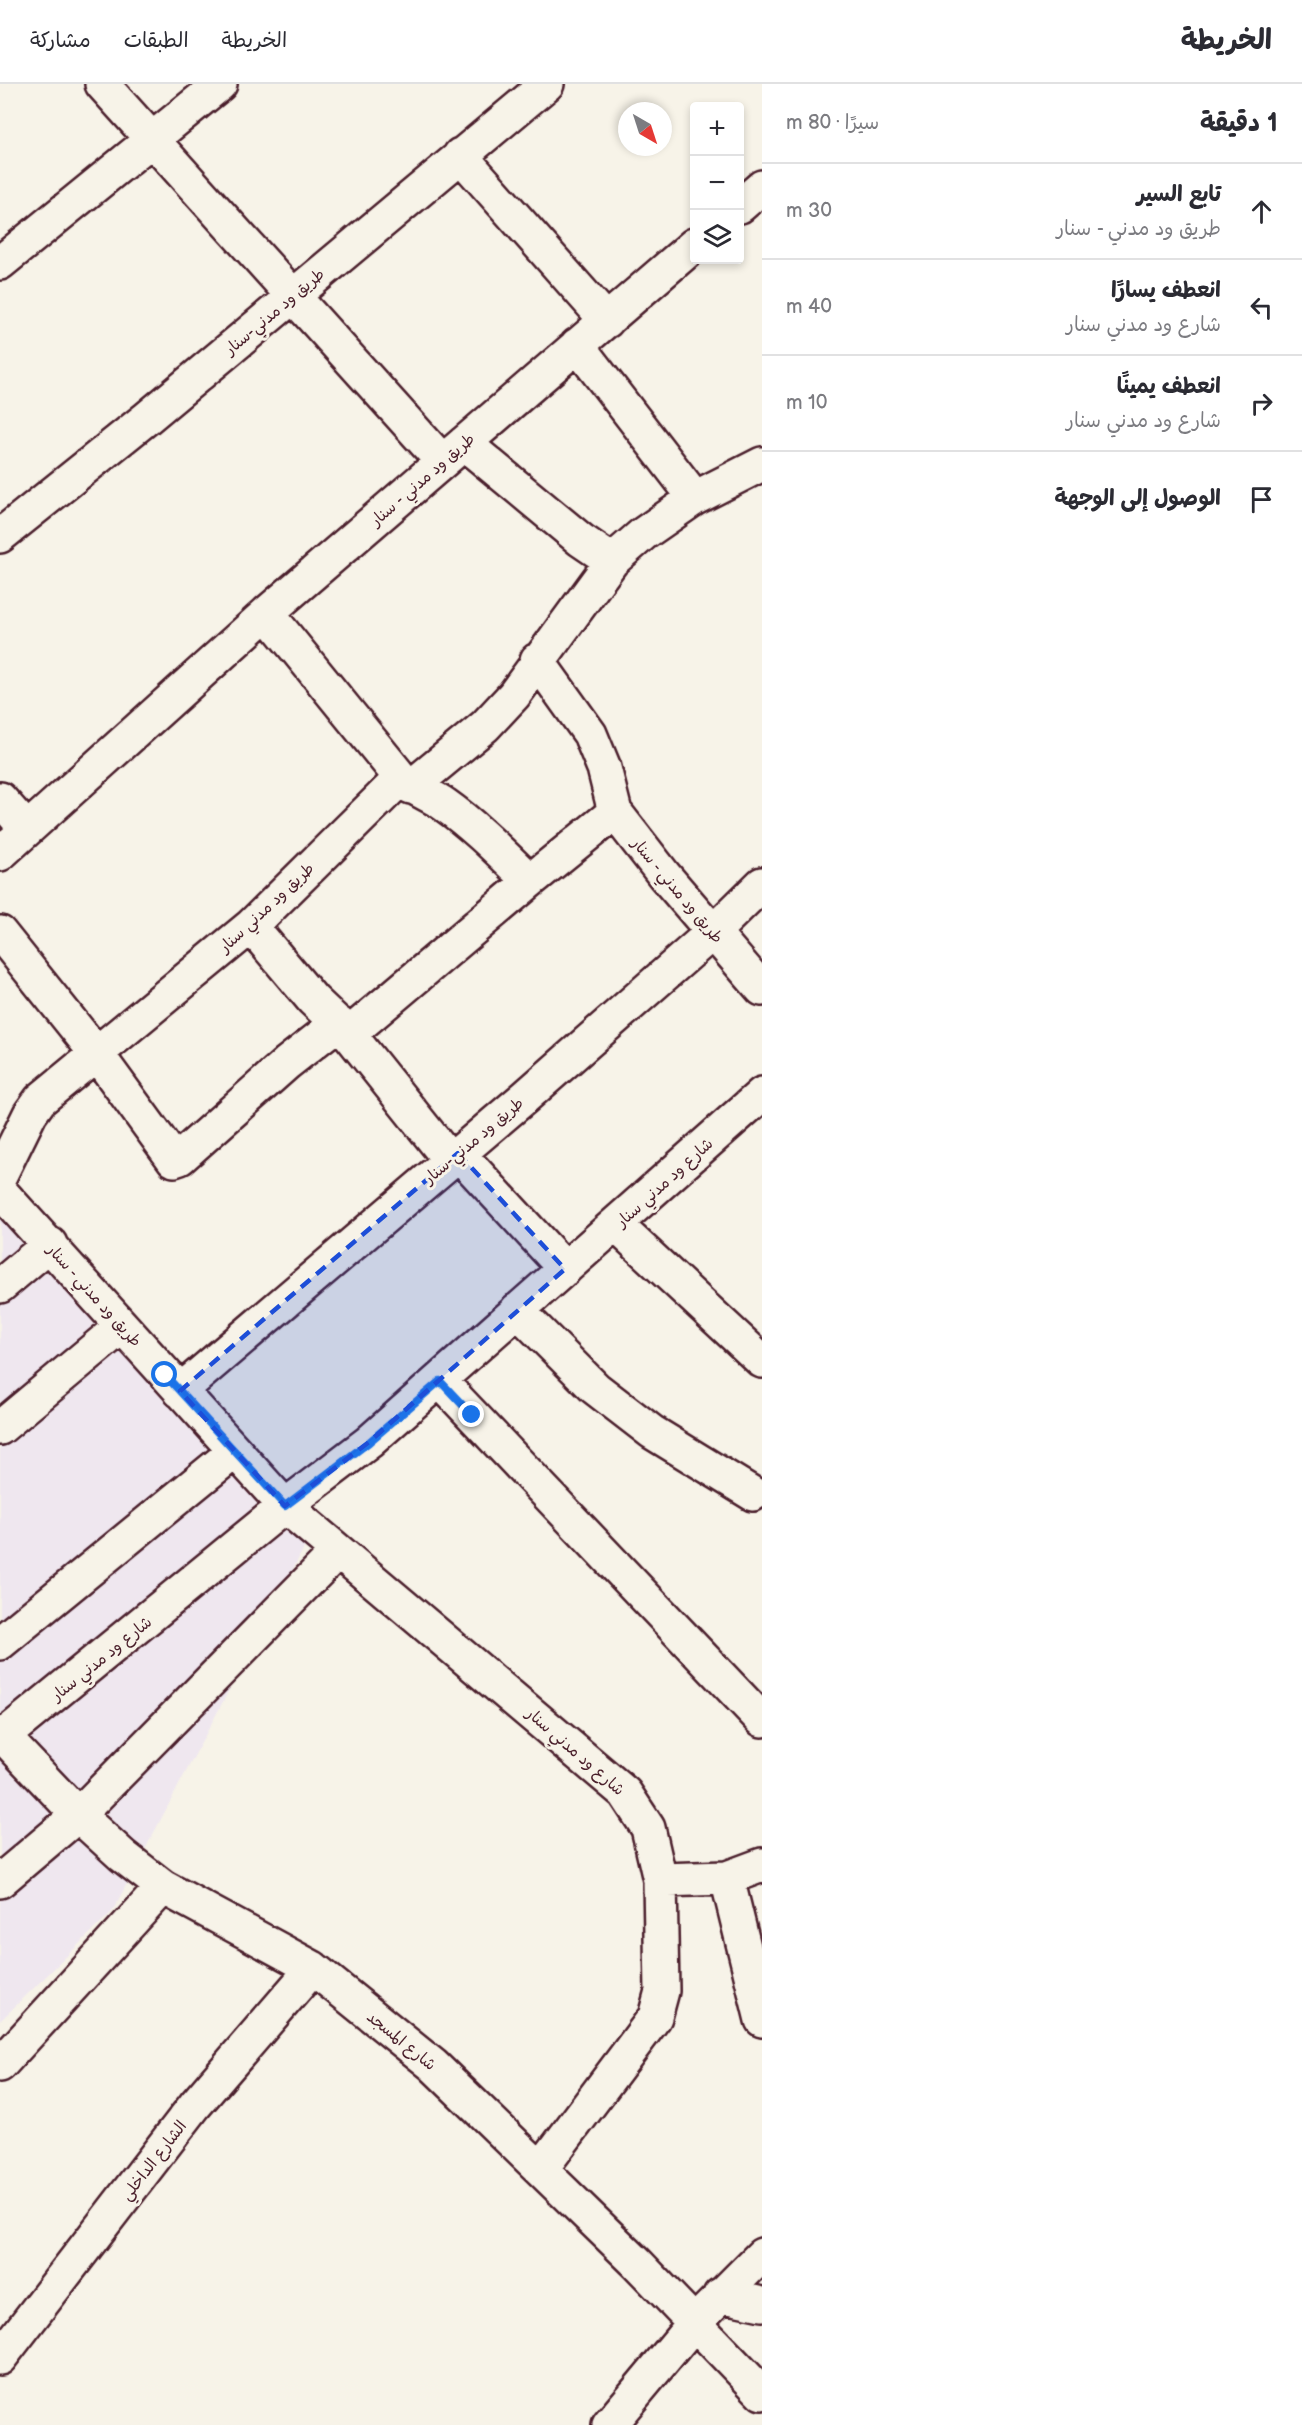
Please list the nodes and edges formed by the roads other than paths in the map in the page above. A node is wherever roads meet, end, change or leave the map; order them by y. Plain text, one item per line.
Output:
1 (102, 84) edge
2 (220, 84) edge
3 (546, 84) edge
4 (151, 141) junction
5 (460, 155) junction
6 (762, 187) edge
7 (744, 203) edge
8 (690, 248) edge
9 (0, 263) edge
10 (293, 294) junction
11 (607, 321) junction
12 (577, 345) junction
13 (453, 452) junction
14 (762, 464) edge
15 (695, 498) junction
16 (0, 536) edge
17 (612, 561) junction
18 (267, 613) junction
19 (537, 660) junction
20 (406, 782) junction
21 (0, 799) edge
22 (615, 812) junction
23 (26, 828) junction
24 (0, 854) edge
25 (530, 881) junction
26 (762, 884) edge
27 (251, 926) junction
28 (713, 932) junction
29 (0, 933) edge
30 (762, 989) edge
31 (344, 1028) junction
32 (96, 1053) junction
33 (762, 1094) edge
34 (454, 1156) junction
35 (0, 1175) edge
36 (0, 1191) edge
37 (616, 1225) junction
38 (50, 1244) junction
39 (565, 1269) junction
40 (0, 1287) edge
41 (517, 1310) junction
42 (122, 1326) junction
43 (762, 1361) edge
44 (440, 1381) junction
45 (180, 1391) junction
46 (0, 1428) edge
47 (235, 1450) junction
48 (753, 1494) dead end
49 (285, 1506) junction
50 (337, 1552) junction
51 (0, 1643) edge
52 (762, 1720) edge
53 (1, 1736) edge
54 (78, 1815) junction
55 (762, 1865) edge
56 (727, 1878) junction
57 (660, 1880) junction
58 (0, 1881) edge
59 (163, 1887) junction
60 (313, 1968) junction
61 (762, 2020) edge
62 (0, 2065) edge
63 (540, 2169) junction
64 (762, 2255) edge
65 (720, 2295) junction
66 (762, 2304) edge
67 (695, 2322) junction
68 (0, 2358) edge
69 (762, 2393) edge
70 (609, 2425) edge

1 - 4 street
2 - 4 street
3 - 5 street, طريق ود مدني-سنار
4 - 9 street
4 - 10 street
5 - 10 street, طريق ود مدني-سنار
5 - 11 street
6 - 7 street
8 - 11 street, طريق ود مدني - سنار
10 - 13 street
10 - 16 street, طريق ود مدني-سنار
11 - 12 street, طريق ود مدني - سنار
12 - 13 street, طريق ود مدني - سنار
12 - 15 street
13 - 17 street
13 - 18 street, طريق ود مدني - سنار
14 - 15 street
15 - 17 street
17 - 19 street
18 - 20 street
18 - 23 street, طريق ود مدني - سنار
19 - 20 street
19 - 22 street, طريق ود مدني - سنار
20 - 25 street
20 - 27 street, طريق ود مدني سنار
21 - 23 street
22 - 25 street
22 - 28 street, طريق ود مدني - سنار
23 - 24 street, طريق ود مدني - سنار
25 - 31 street
26 - 28 street, طريق ود مدني-سنار
27 - 31 street
27 - 32 street, طريق ود مدني سنار
28 - 30 street, طريق ود مدني - سنار
28 - 34 street, طريق ود مدني-سنار
29 - 32 street
31 - 32 street
31 - 34 street
32 - 35 street
33 - 37 street, شارع ود مدني سنار
34 - 39 street
34 - 45 street, طريق ود مدني-سنار
36 - 38 street, طريق ود مدني - سنار
37 - 39 street, شارع ود مدني سنار
37 - 43 street
38 - 40 street
38 - 42 street, طريق ود مدني - سنار
39 - 41 street, شارع ود مدني سنار
41 - 44 street, شارع ود مدني سنار
41 - 48 street
42 - 45 street, طريق ود مدني - سنار
42 - 46 street
44 - 49 street, شارع ود مدني سنار
44 - 52 street
45 - 47 street, طريق ود مدني - سنار
47 - 49 street, طريق ود مدني - سنار
47 - 51 street
49 - 50 street, شارع ود مدني سنار
49 - 53 street, شارع ود مدني سنار
50 - 54 street
50 - 57 street, شارع ود مدني سنار
53 - 54 street, شارع المسجد
54 - 58 street
54 - 59 street, شارع المسجد
55 - 56 street
56 - 57 street
56 - 61 street
57 - 63 street, شارع ود مدني سنار
59 - 60 street, شارع المسجد
59 - 62 street
60 - 63 street, شارع المسجد
60 - 68 street, الشارع الداخلي
63 - 67 street, شارع المسجد
64 - 65 street
65 - 66 street
65 - 67 street
67 - 69 street, شارع المسجد
67 - 70 street

